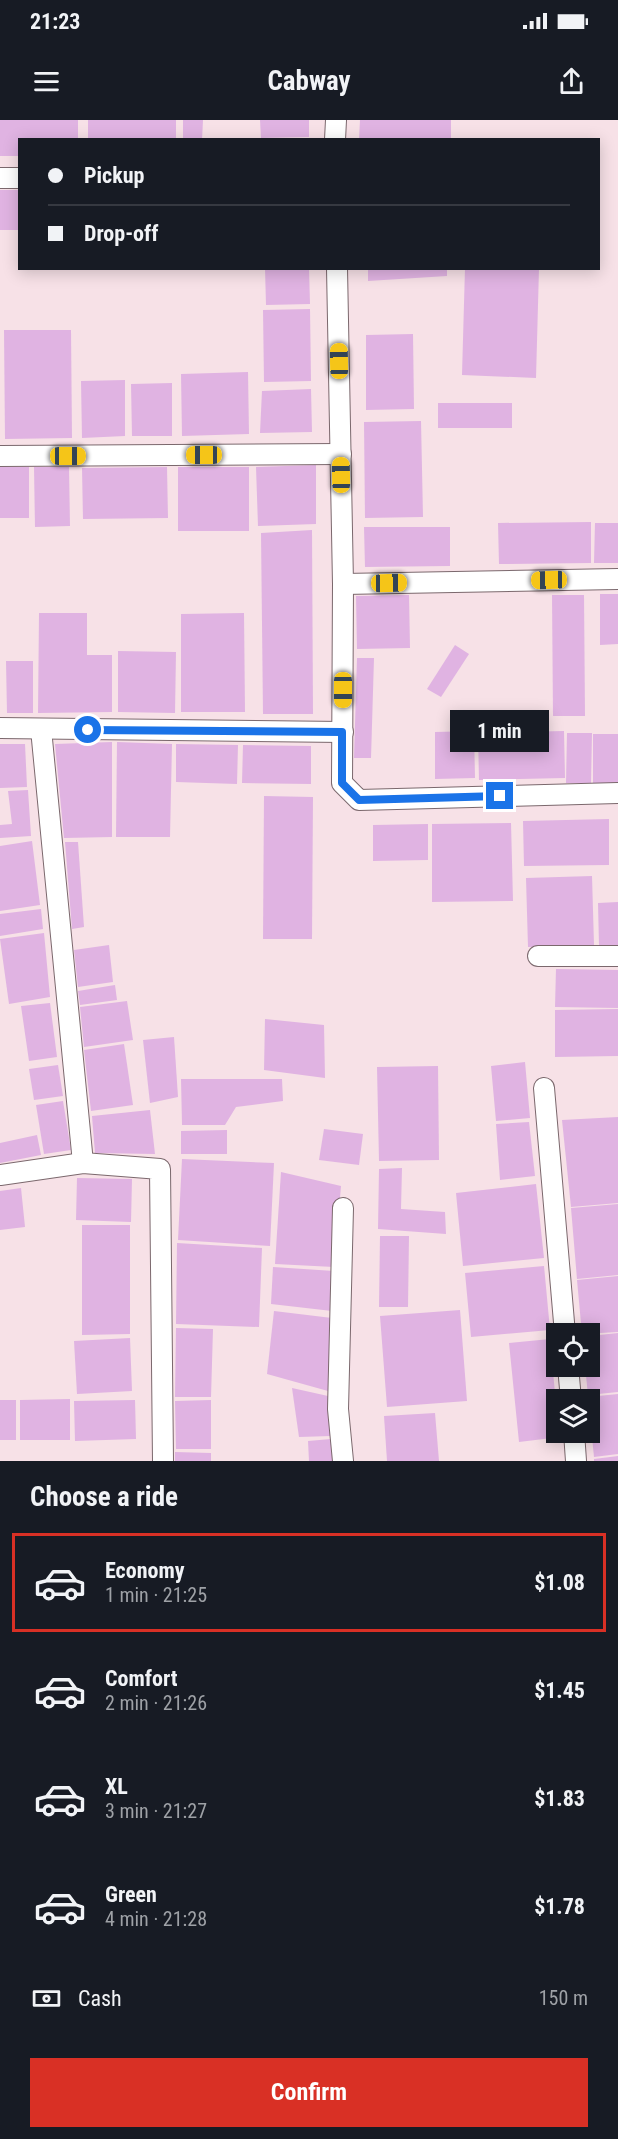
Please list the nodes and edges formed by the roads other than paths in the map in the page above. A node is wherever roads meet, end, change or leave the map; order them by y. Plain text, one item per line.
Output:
1 (336, 120) edge
2 (335, 138) edge
3 (0, 178) edge
4 (18, 178) edge
5 (337, 270) edge
6 (341, 454) junction
7 (0, 456) edge
8 (618, 579) edge
9 (343, 584) junction
10 (0, 728) edge
11 (41, 729) junction
12 (342, 732) junction
13 (618, 793) edge
14 (538, 956) dead end
15 (618, 956) edge
16 (544, 1088) dead end
17 (83, 1163) junction
18 (0, 1175) edge
19 (343, 1208) dead end
20 (564, 1323) edge
21 (575, 1443) edge
22 (163, 1461) edge
23 (343, 1461) edge
24 (576, 1461) edge

1 - 2 street
3 - 4 street
5 - 6 street
6 - 7 street
6 - 9 street
8 - 9 street
9 - 12 street
10 - 11 street
11 - 12 street
11 - 17 street
12 - 13 street
14 - 15 street
16 - 20 street
17 - 18 street
17 - 22 street
19 - 23 street
21 - 24 street

